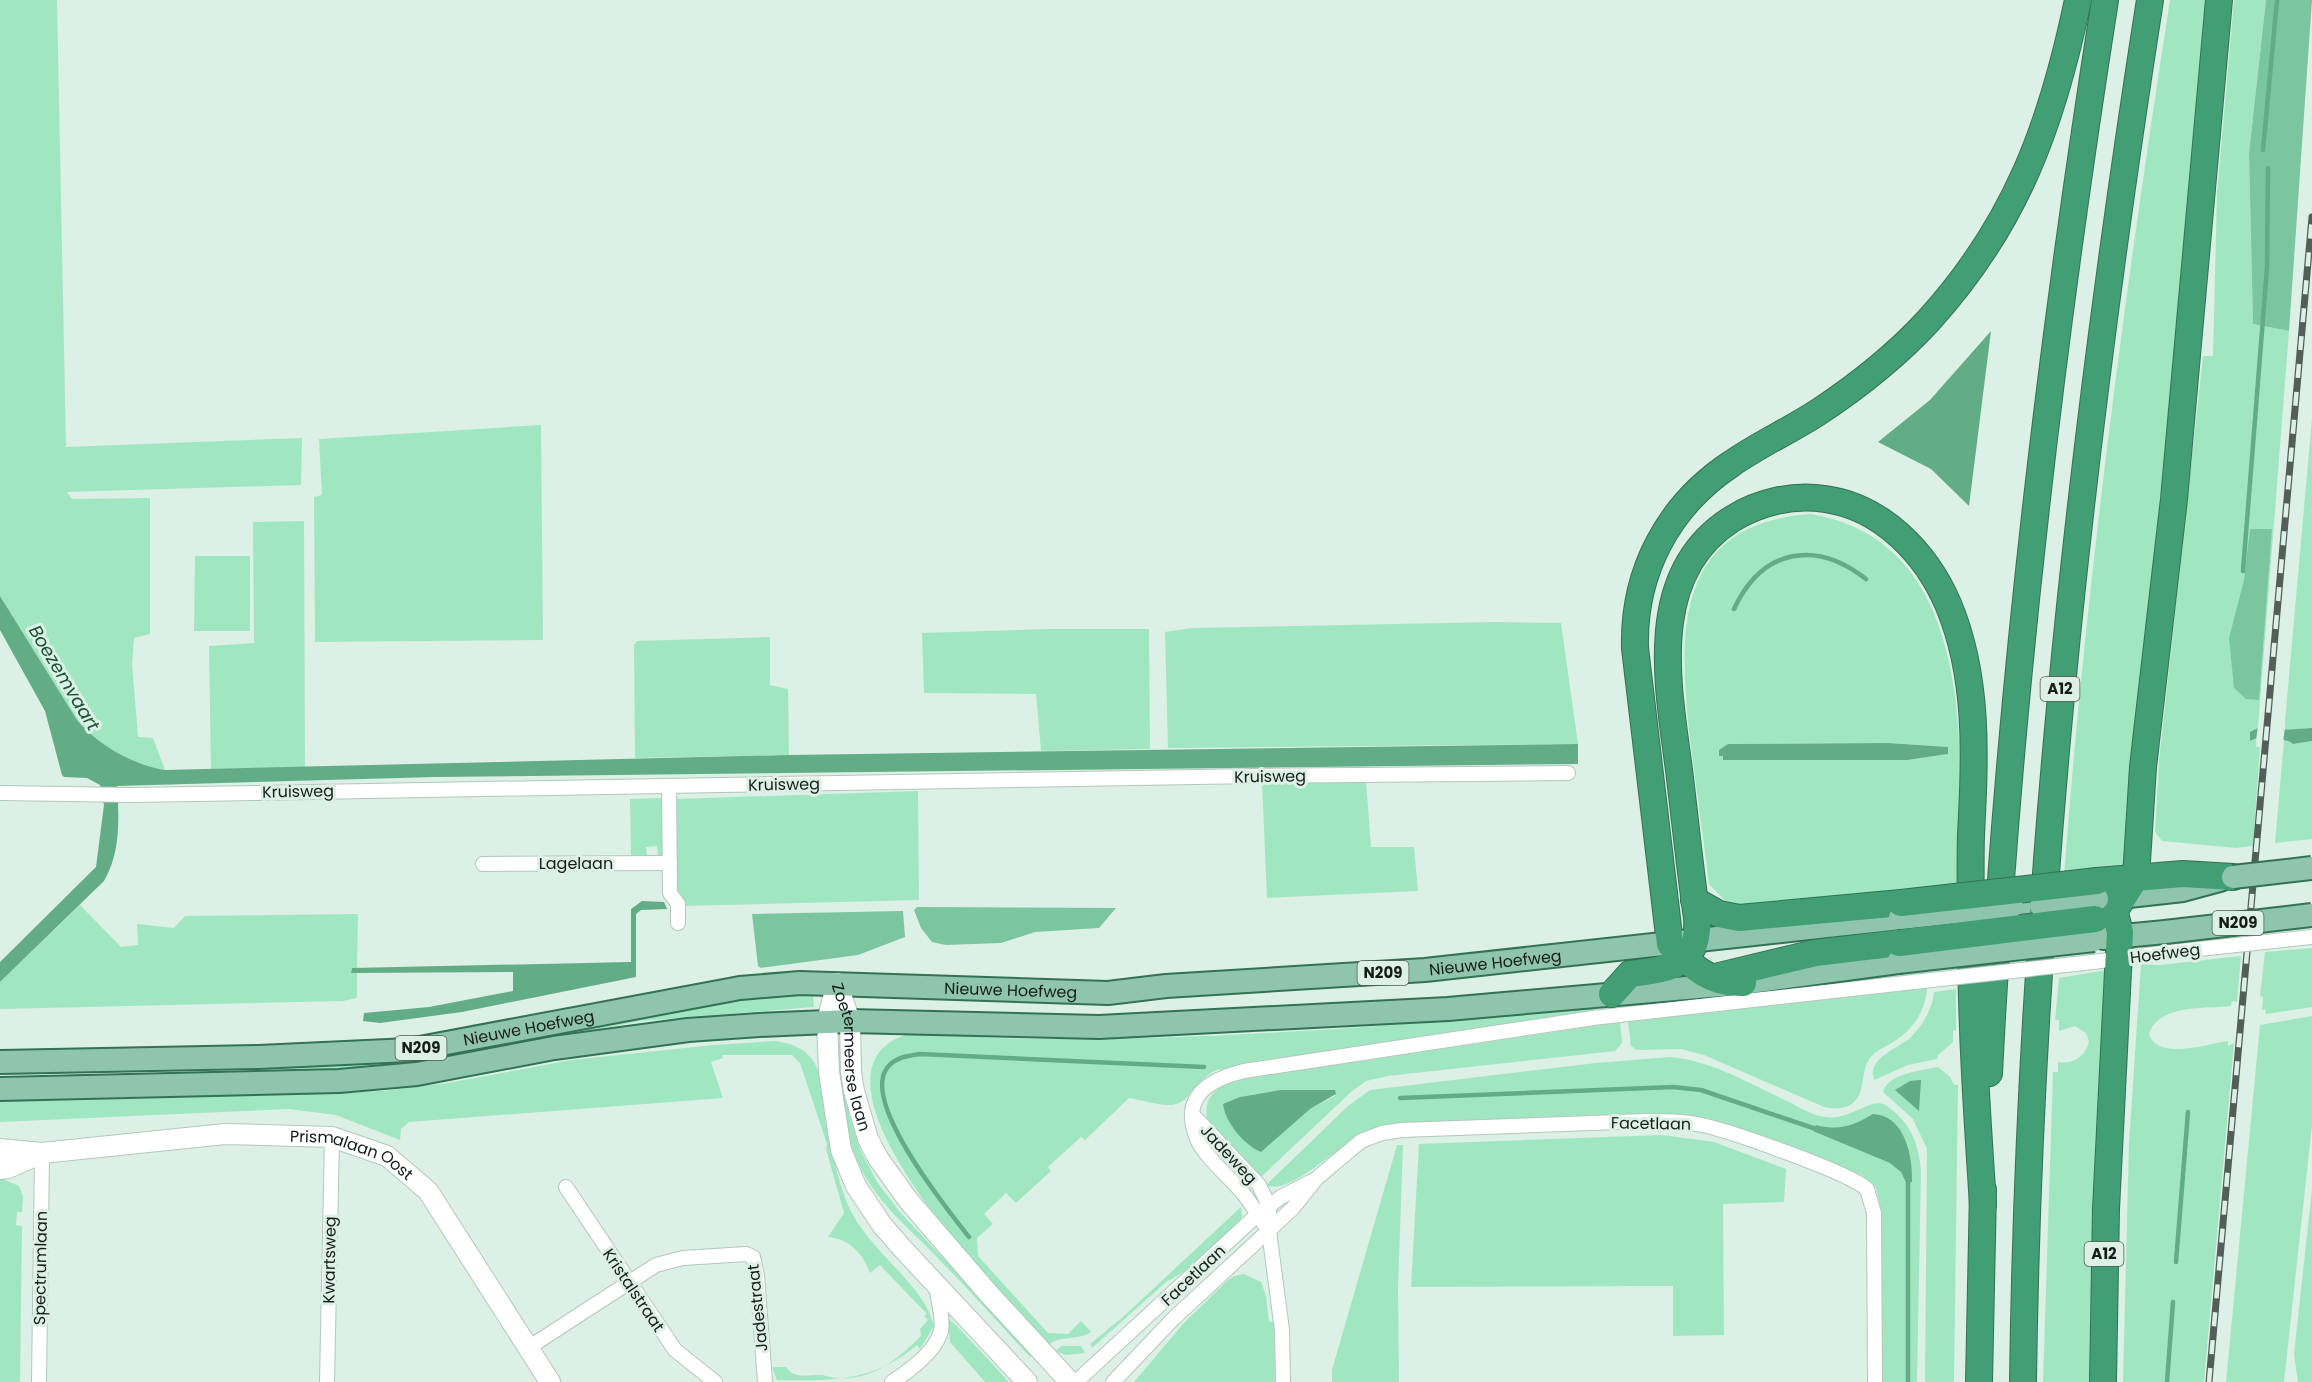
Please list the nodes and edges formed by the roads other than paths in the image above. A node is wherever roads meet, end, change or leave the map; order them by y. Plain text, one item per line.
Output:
1 (2078, 0) edge
2 (2105, 0) edge
3 (2150, 0) edge
4 (2218, 0) edge
5 (1568, 773) dead end
6 (669, 786) junction
7 (0, 793) edge
8 (2138, 838) junction
9 (670, 863) junction
10 (483, 864) dead end
11 (2312, 868) edge
12 (2169, 876) junction
13 (2233, 877) joint
14 (1694, 900) junction
15 (2106, 909) junction
16 (2312, 915) edge
17 (678, 923) dead end
18 (1899, 931) junction
19 (2312, 937) edge
20 (2163, 942) junction
21 (1684, 948) junction
22 (2120, 948) junction
23 (2018, 970) joint
24 (1638, 981) junction
25 (1700, 982) junction
26 (837, 983) junction
27 (1743, 983) joint
28 (1607, 1002) junction
29 (850, 1021) junction
30 (827, 1022) junction
31 (0, 1062) edge
32 (0, 1089) edge
33 (1192, 1113) junction
34 (332, 1137) junction
35 (0, 1149) edge
36 (42, 1153) junction
37 (0, 1169) edge
38 (1317, 1179) junction
39 (566, 1187) dead end
40 (1983, 1205) junction
41 (1269, 1206) junction
42 (1257, 1215) junction
43 (1269, 1231) junction
44 (629, 1284) junction
45 (936, 1284) junction
46 (528, 1348) junction
47 (39, 1382) edge
48 (327, 1382) edge
49 (550, 1382) edge
50 (715, 1382) edge
51 (765, 1382) edge
52 (892, 1382) edge
53 (1028, 1382) edge
54 (1070, 1382) edge
55 (1076, 1382) edge
56 (1113, 1382) edge
57 (1283, 1382) edge
58 (1875, 1382) edge
59 (1979, 1382) edge
60 (2023, 1382) edge
61 (2103, 1382) edge

1 - 21 highway
2 - 40 highway, A12
3 - 60 highway, A12
4 - 8 highway
5 - 6 street, Kruisweg
6 - 7 street, Kruisweg
6 - 9 street
8 - 12 highway
8 - 15 highway
9 - 10 street, Lagelaan
9 - 17 street
11 - 13 main road, N209, bridge
12 - 13 highway, N209
12 - 15 highway, N209
14 - 18 highway, N209
14 - 21 highway, A12
14 - 40 highway, A12
15 - 18 highway, N209, bridge
15 - 18 highway, N209, bridge
15 - 18 main road, Hoefweg / N209, bridge
15 - 18 main road, Hoefweg / N209, bridge
15 - 22 street, Hoefweg
15 - 22 highway
15 - 23 street, Hoefweg, bridge
16 - 20 main road, Hoefweg / N209, bridge
18 - 21 main road, N209
18 - 25 highway, N209
18 - 27 main road, N209
19 - 20 street, Hoefweg, bridge
20 - 22 main road, Hoefweg / N209
21 - 24 highway, N209
21 - 25 highway, N209
22 - 61 highway, A12
23 - 24 street, Nieuwe Hoefweg, bridge
24 - 25 main road, Nieuwe Hoefweg / N209
24 - 26 main road, Nieuwe Hoefweg / N209
24 - 28 street, Nieuwe Hoefweg
24 - 28 highway, N209
25 - 27 highway, N209
26 - 29 street, Zoetermeerse laan
26 - 30 street, Zoetermeerse laan
26 - 31 main road, Nieuwe Hoefweg / N209
28 - 29 main road, Nieuwe Hoefweg / N209
28 - 33 street, Nieuwe Hoefweg
29 - 30 main road, Nieuwe Hoefweg / N209
29 - 54 street, Zoetermeerse laan
30 - 32 main road, Nieuwe Hoefweg / N209
30 - 45 street, Zoetermeerse laan
33 - 41 street, Jadeweg
33 - 42 street, Jadeweg
34 - 36 street, Prismalaan Oost
34 - 46 street, Prismalaan Oost
34 - 48 street, Kwartsweg
35 - 36 street, Prismalaan Oost
36 - 37 street, Prismalaan Oost
36 - 47 street, Spectrumlaan
38 - 41 street, Facetlaan
38 - 43 street, Facetlaan
38 - 58 street, Facetlaan
39 - 44 street, Kristalstraat
40 - 59 highway, A12
41 - 42 street, Facetlaan
41 - 43 street, Jadeweg
42 - 43 street, Jadeweg
42 - 55 street, Facetlaan
43 - 56 street, Facetlaan
43 - 57 street, Jadeweg
44 - 46 street
44 - 50 street, Kristalstraat
44 - 51 street, Jadestraat
45 - 52 street
45 - 53 street, Zoetermeerse laan
46 - 49 street, Prismalaan Oost

